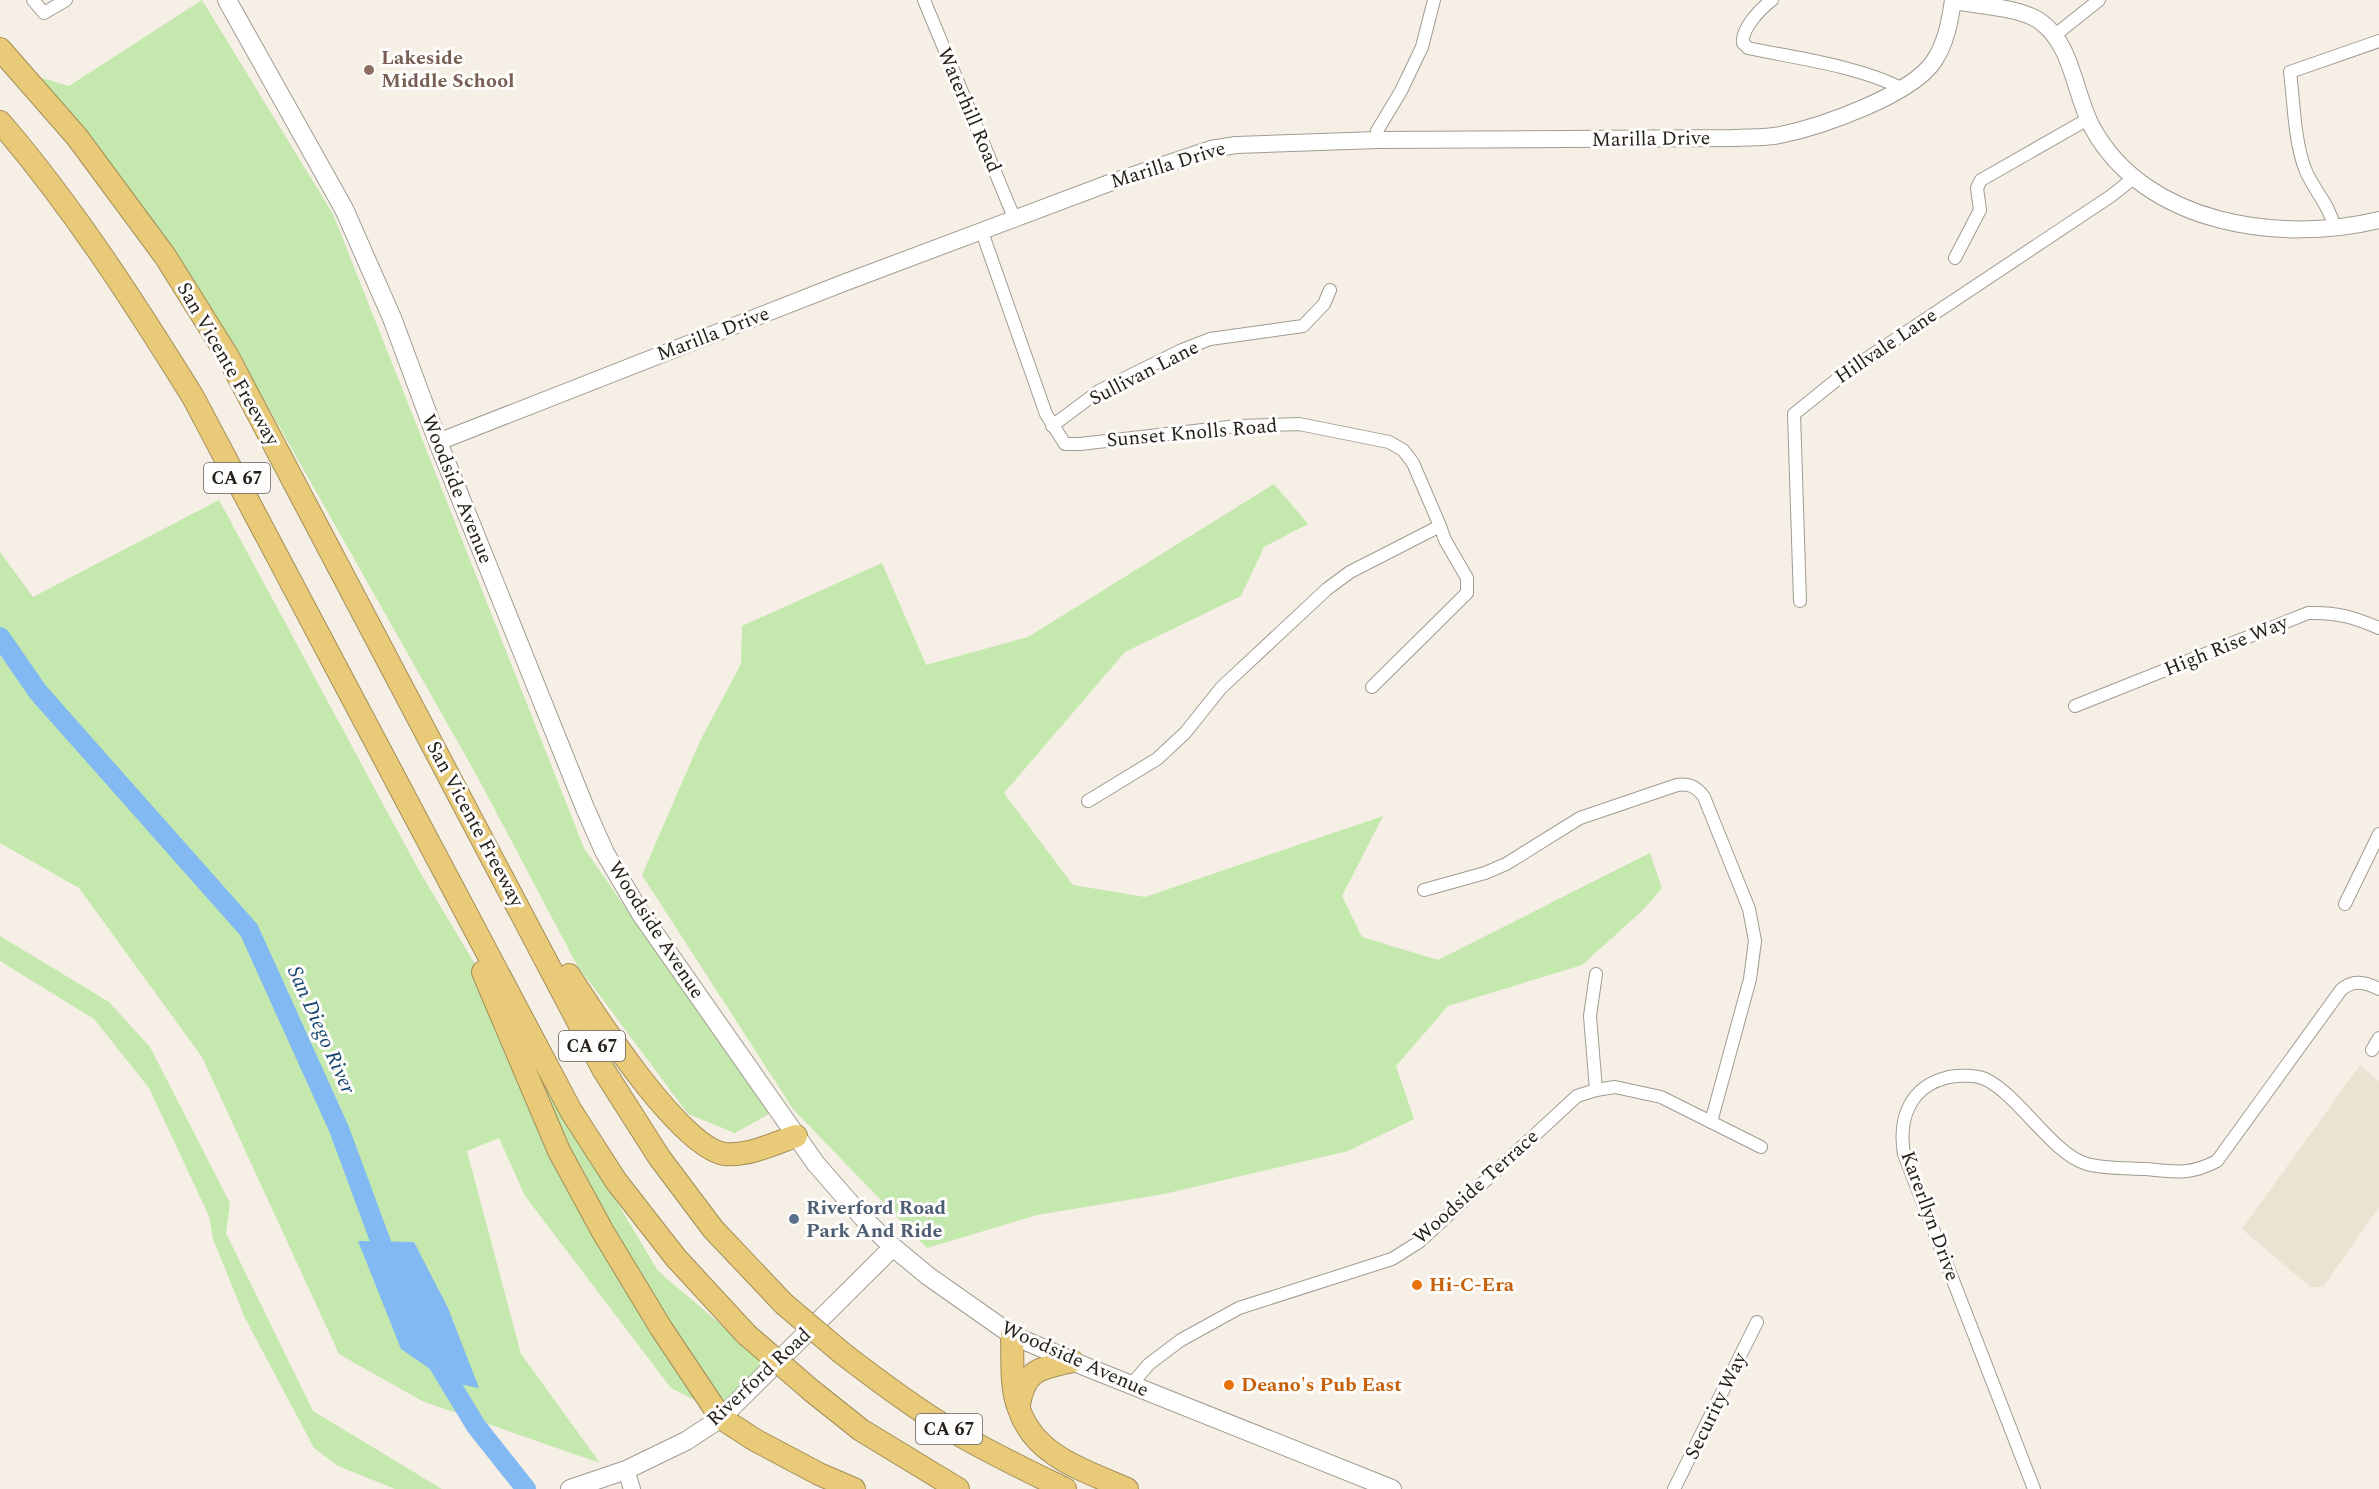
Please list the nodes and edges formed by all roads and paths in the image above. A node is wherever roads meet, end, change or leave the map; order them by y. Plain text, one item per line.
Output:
1 (33, 0) edge
2 (66, 0) edge
3 (227, 0) edge
4 (924, 0) edge
5 (1434, 0) edge
6 (1772, 0) edge
7 (2099, 0) edge
8 (1953, 1) edge
9 (2055, 35) junction
10 (2379, 41) edge
11 (0, 49) edge
12 (1901, 88) junction
13 (2088, 119) junction
14 (0, 122) edge
15 (1377, 140) junction
16 (2135, 177) junction
17 (1015, 220) junction
18 (2379, 220) edge
19 (2334, 226) junction
20 (982, 232) junction
21 (1955, 258) dead end
22 (1330, 290) dead end
23 (1052, 426) junction
24 (438, 442) junction
25 (1440, 526) junction
26 (1800, 601) dead end
27 (2379, 628) edge
28 (1372, 687) dead end
29 (2075, 706) dead end
30 (441, 760) junction
31 (1088, 801) dead end
32 (2379, 834) edge
33 (436, 857) junction
34 (1424, 890) dead end
35 (2345, 904) dead end
36 (1596, 974) dead end
37 (2379, 989) edge
38 (2379, 1038) edge
39 (2372, 1050) dead end
40 (1596, 1090) junction
41 (1711, 1122) junction
42 (796, 1136) junction
43 (1761, 1147) dead end
44 (893, 1247) junction
45 (1757, 1322) dead end
46 (1012, 1335) junction
47 (1072, 1361) junction
48 (1131, 1385) junction
49 (1018, 1408) junction
50 (721, 1418) junction
51 (626, 1470) junction
52 (570, 1489) edge
53 (632, 1489) edge
54 (854, 1489) edge
55 (958, 1489) edge
56 (1065, 1489) edge
57 (1128, 1489) edge
58 (1392, 1489) edge
59 (1674, 1489) edge
60 (2034, 1489) edge

1 - 2 street
3 - 24 main road, Woodside Avenue
4 - 17 street, Waterhill Road
5 - 15 street
6 - 12 street
7 - 9 street
8 - 9 street
8 - 12 street, Marilla Drive
9 - 13 street
10 - 19 street
11 - 30 highway, San Vicente Freeway / CA 67
12 - 15 street, Marilla Drive
13 - 16 street
13 - 21 street
14 - 33 highway, CA 67
15 - 17 street, Marilla Drive
16 - 19 street
16 - 26 street, Hillvale Lane
17 - 20 street, Marilla Drive
18 - 19 street
20 - 23 street, Sunset Knolls Road
20 - 24 street, Marilla Drive
22 - 23 street, Sullivan Lane
23 - 25 street, Sunset Knolls Road
24 - 42 main road, Woodside Avenue
25 - 28 street
25 - 31 street
27 - 29 street, High Rise Way
30 - 42 highway
30 - 56 highway, San Vicente Freeway / CA 67, bridge
32 - 35 street
33 - 50 highway
33 - 55 highway, CA 67, bridge
34 - 41 street
36 - 40 street
37 - 60 street, Karerllyn Drive
38 - 39 street
40 - 41 street, Woodside Terrace
40 - 48 street, Woodside Terrace
41 - 43 street, Woodside Terrace
42 - 44 main road, Woodside Avenue
44 - 46 main road, Woodside Avenue
44 - 50 main road, Riverford Road
45 - 59 street, Security Way
46 - 47 main road, Woodside Avenue
46 - 49 highway
47 - 48 main road, Woodside Avenue
47 - 49 highway
48 - 58 main road, Woodside Avenue
49 - 57 highway
50 - 51 main road, Riverford Road
50 - 54 highway
51 - 52 main road, Riverford Road
51 - 53 street

